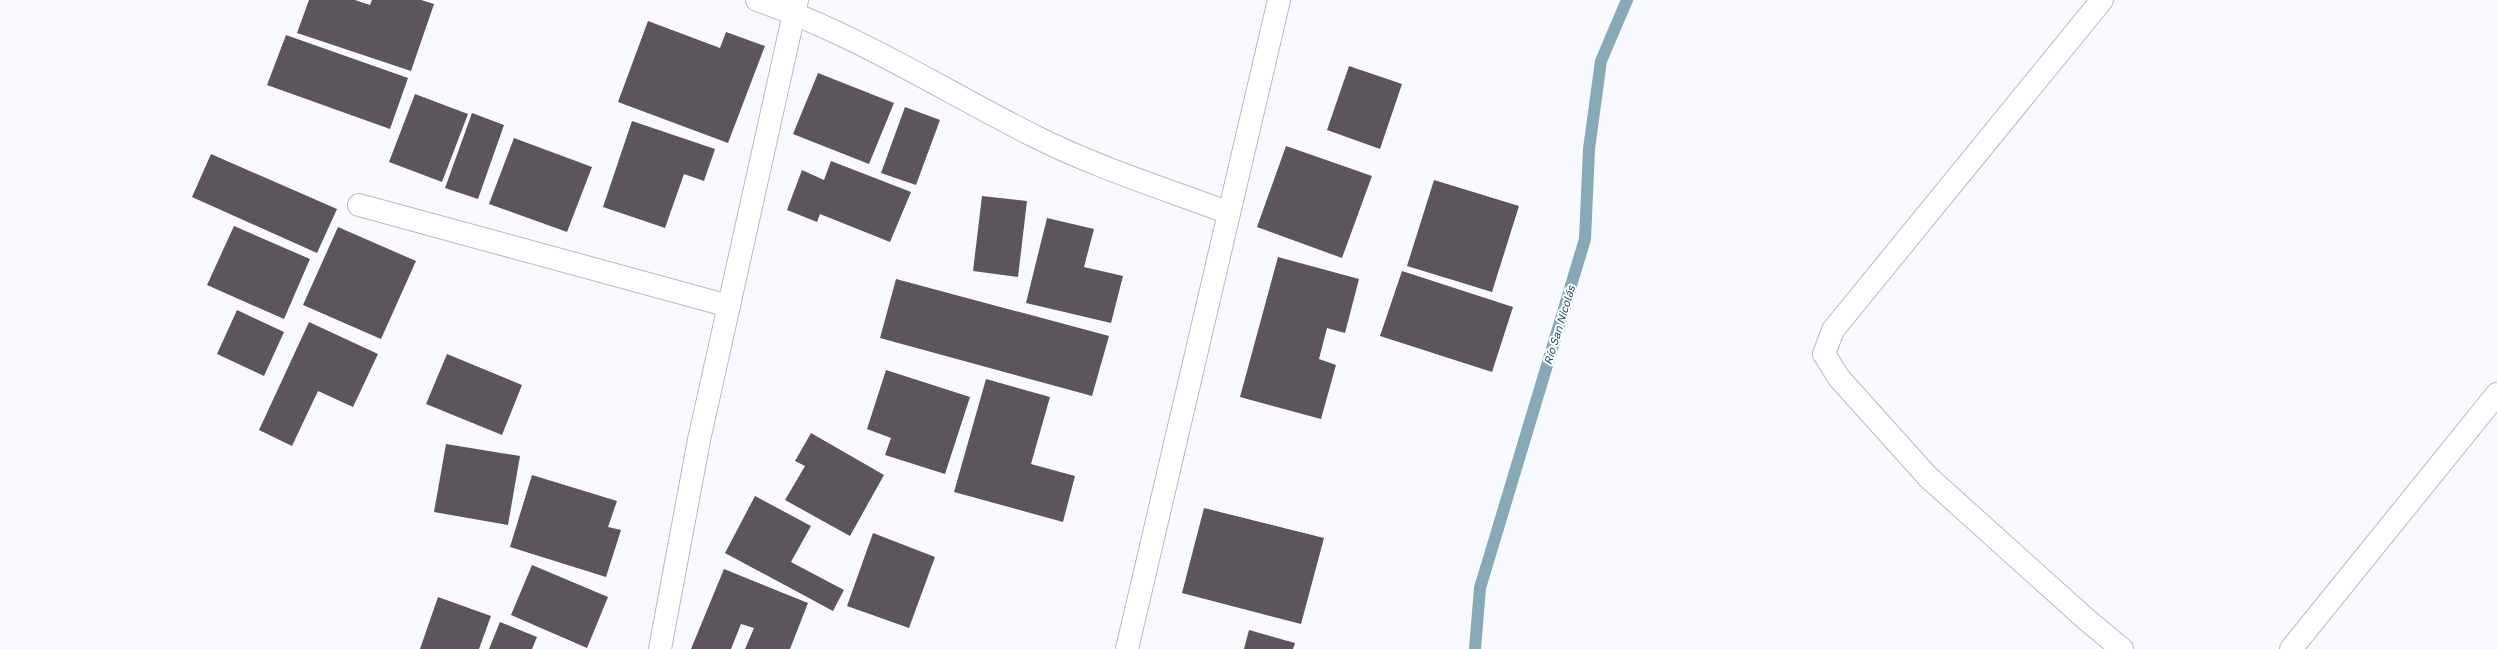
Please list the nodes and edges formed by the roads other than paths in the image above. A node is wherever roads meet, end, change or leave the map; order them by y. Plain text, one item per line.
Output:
1 (757, 0) edge
2 (1279, 0) edge
3 (2102, 0) edge
4 (795, 6) edge
5 (359, 206) dead end
6 (1229, 213) junction
7 (730, 306) junction
8 (2497, 394) edge
9 (660, 649) edge
10 (1127, 649) edge
11 (2122, 649) edge
12 (2291, 649) edge

1 - 4 street
2 - 6 street
3 - 11 street
4 - 6 street
4 - 7 street
5 - 7 street
6 - 10 street
7 - 9 street
8 - 12 street

